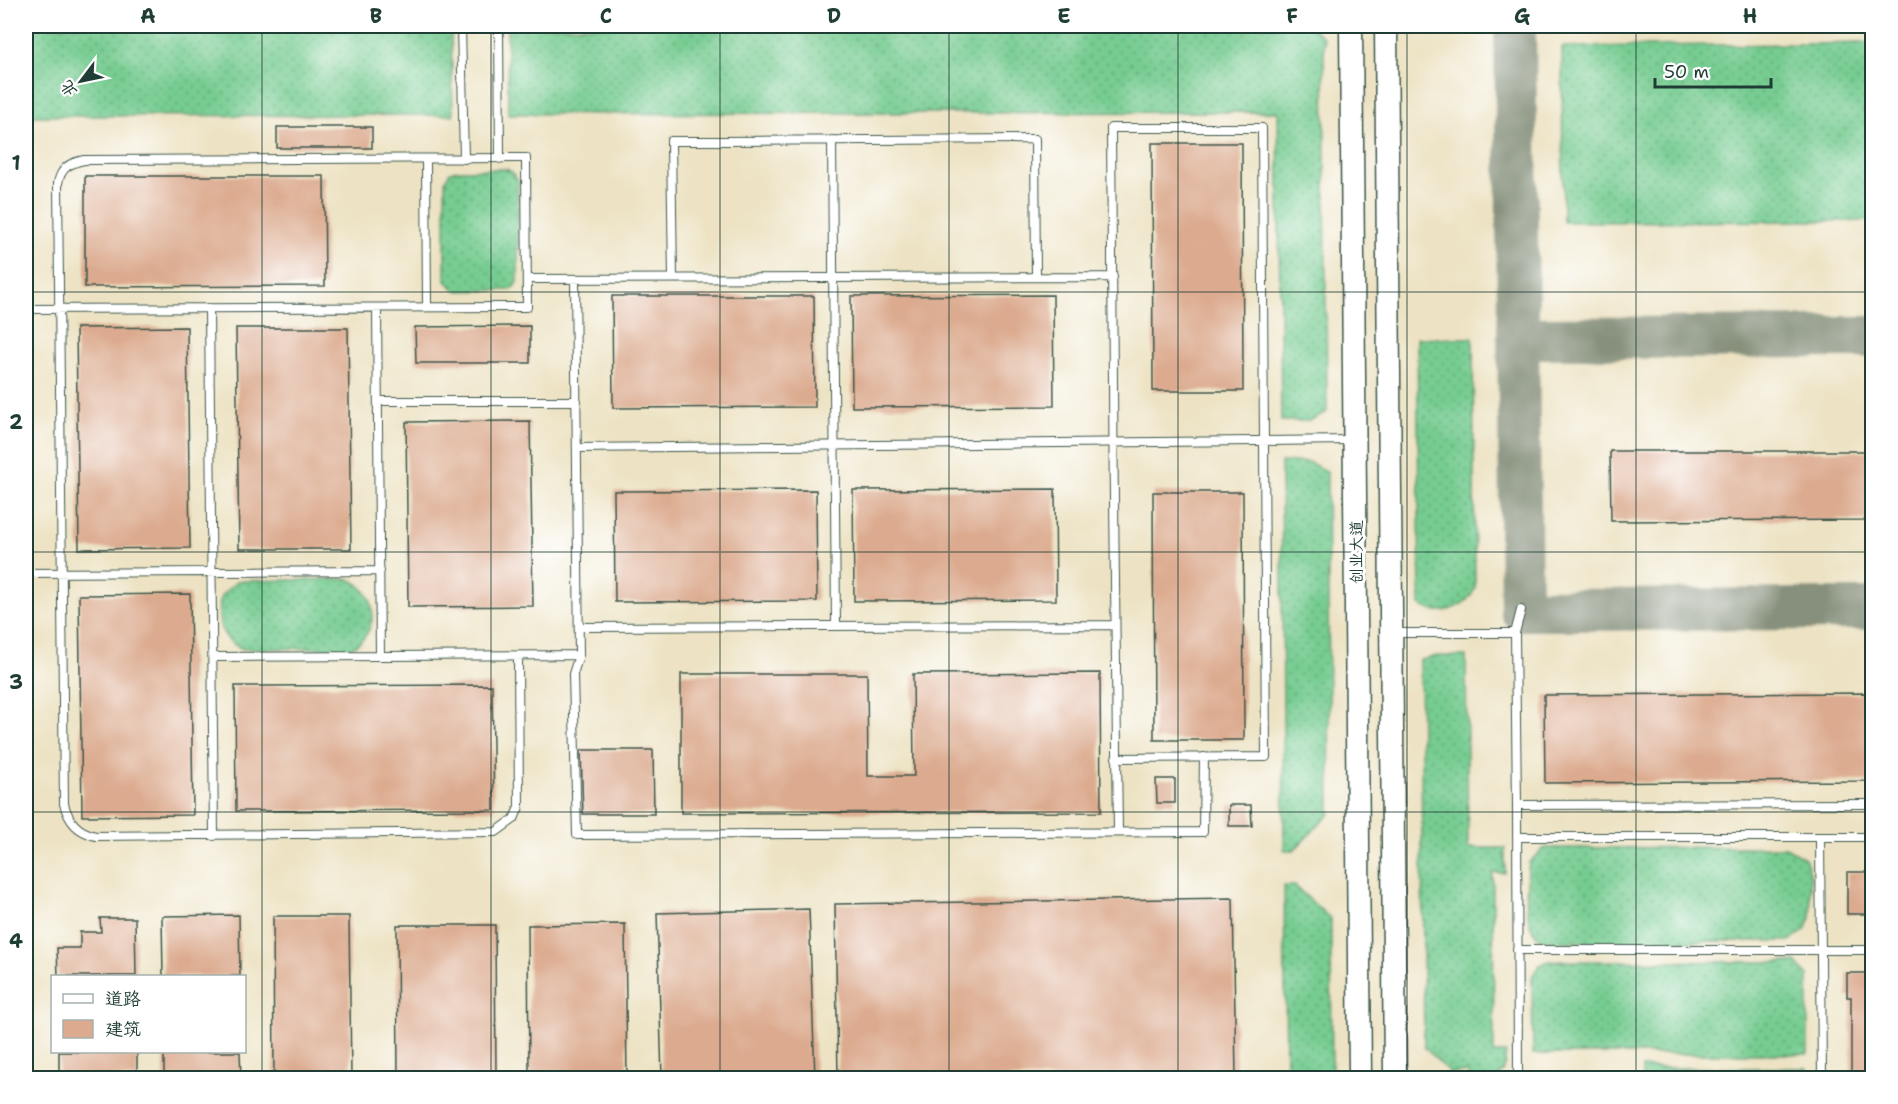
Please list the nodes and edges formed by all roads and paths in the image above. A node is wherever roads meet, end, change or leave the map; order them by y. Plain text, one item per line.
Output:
1 (460, 26) edge
2 (498, 26) edge
3 (1351, 26) edge
4 (1386, 26) edge
5 (832, 140) junction
6 (426, 159) junction
7 (464, 159) junction
8 (501, 159) junction
9 (1036, 277) junction
10 (1113, 277) junction
11 (673, 278) junction
12 (833, 278) junction
13 (526, 279) junction
14 (575, 279) junction
15 (427, 307) junction
16 (59, 308) junction
17 (209, 308) junction
18 (377, 308) junction
19 (26, 309) edge
20 (577, 401) junction
21 (378, 402) junction
22 (1355, 440) junction
23 (1264, 441) junction
24 (1114, 443) junction
25 (835, 446) junction
26 (577, 448) junction
27 (380, 571) junction
28 (212, 572) junction
29 (26, 573) edge
30 (62, 573) junction
31 (1521, 610) dead end
32 (1115, 625) junction
33 (836, 626) junction
34 (579, 627) junction
35 (1391, 633) junction
36 (1515, 633) junction
37 (579, 655) junction
38 (380, 656) junction
39 (518, 656) junction
40 (213, 657) junction
41 (1204, 757) junction
42 (1116, 758) junction
43 (1872, 804) edge
44 (1517, 805) junction
45 (1118, 832) junction
46 (214, 836) junction
47 (1517, 837) junction
48 (1820, 837) junction
49 (1872, 837) edge
50 (1517, 950) junction
51 (1821, 950) junction
52 (1872, 950) edge
53 (1360, 1078) edge
54 (1395, 1078) edge
55 (1518, 1078) edge
56 (1822, 1078) edge

1 - 7 lane
2 - 8 lane
3 - 22 main road, 创业大道
4 - 35 main road, 创业大道
5 - 9 lane
5 - 11 lane
5 - 12 lane
6 - 7 lane
6 - 15 lane
6 - 16 lane
7 - 8 lane
8 - 13 lane
9 - 10 lane
9 - 12 lane
10 - 23 lane
10 - 24 lane
11 - 12 lane
11 - 14 lane
12 - 25 lane
13 - 14 lane
13 - 15 lane
14 - 20 lane
15 - 18 lane
16 - 17 lane
16 - 19 lane
16 - 30 lane
17 - 18 lane
17 - 28 lane
18 - 21 lane
20 - 21 lane
20 - 26 lane
21 - 27 lane
22 - 23 lane
22 - 53 main road, 创业大道
23 - 24 lane
23 - 41 lane
24 - 25 lane
24 - 32 lane
25 - 26 lane
25 - 33 lane
26 - 34 lane
27 - 28 lane
27 - 38 lane
28 - 30 lane
28 - 40 lane
29 - 30 lane
30 - 46 lane
31 - 36 lane
32 - 33 lane
32 - 42 lane
33 - 34 lane
34 - 37 lane
35 - 36 lane
35 - 54 main road, 创业大道
36 - 44 lane
37 - 39 lane
37 - 45 lane
38 - 39 lane
38 - 40 lane
39 - 46 lane
40 - 46 lane
41 - 42 lane
41 - 45 lane
42 - 45 lane
43 - 44 lane
44 - 47 lane
47 - 48 lane
47 - 50 lane
48 - 49 lane
48 - 51 lane
50 - 51 lane
50 - 55 lane
51 - 52 lane
51 - 56 lane

